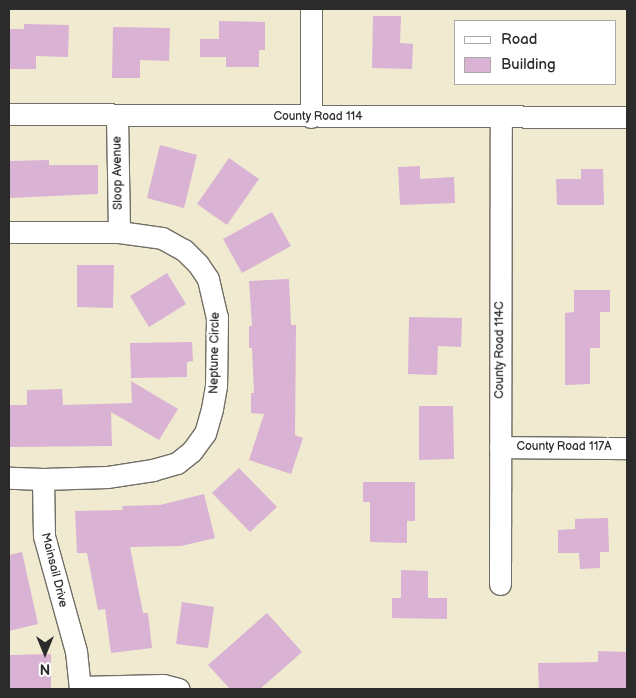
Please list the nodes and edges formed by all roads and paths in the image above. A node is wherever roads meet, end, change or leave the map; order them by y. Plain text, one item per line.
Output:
1 (311, 9) edge
2 (9, 114) edge
3 (117, 115) junction
4 (500, 116) junction
5 (311, 117) junction
6 (627, 117) edge
7 (9, 232) edge
8 (119, 232) junction
9 (500, 447) junction
10 (627, 448) edge
11 (9, 478) edge
12 (43, 480) junction
13 (500, 584) dead end
14 (80, 688) edge
15 (179, 689) edge

1 - 5 street
2 - 3 street, County Road 114
3 - 5 street, County Road 114
3 - 8 street, Sloop Avenue
4 - 5 street, County Road 114
4 - 6 street, County Road 114
4 - 9 street, County Road 114C
7 - 8 street, Neptune Circle
8 - 12 street, Neptune Circle
9 - 10 street, County Road 117A
9 - 13 street, County Road 114C
11 - 12 street, Neptune Circle
12 - 14 street, Mainsail Drive
14 - 15 street

